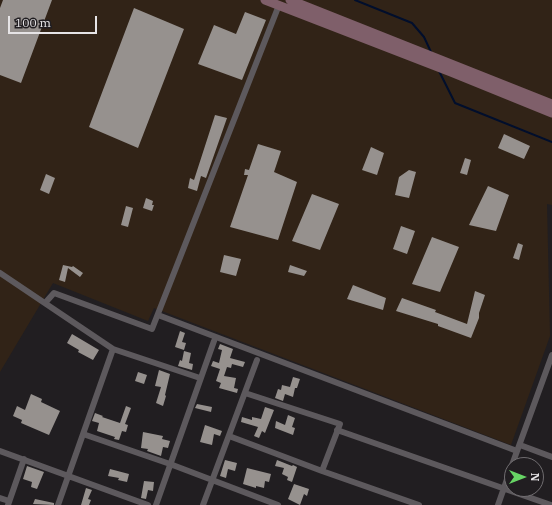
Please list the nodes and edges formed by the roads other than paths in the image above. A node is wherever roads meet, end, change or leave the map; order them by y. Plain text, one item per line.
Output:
1 (265, 0) edge
2 (290, 0) edge
3 (279, 5) junction
4 (552, 104) edge
5 (552, 113) edge
6 (0, 272) edge
7 (45, 303) junction
8 (158, 315) junction
9 (214, 341) dead end
10 (113, 349) junction
11 (552, 355) edge
12 (257, 360) dead end
13 (200, 378) junction
14 (245, 393) junction
15 (337, 430) junction
16 (83, 434) junction
17 (229, 436) junction
18 (518, 448) junction
19 (0, 450) edge
20 (515, 457) edge
21 (552, 457) edge
22 (24, 459) junction
23 (170, 464) junction
24 (322, 472) junction
25 (69, 476) junction
26 (213, 480) junction
27 (504, 488) joint
28 (529, 497) edge
29 (0, 498) edge
30 (9, 503) edge
31 (58, 505) edge
32 (148, 505) edge
33 (156, 505) edge
34 (203, 505) edge
35 (278, 505) edge
36 (419, 505) edge
37 (498, 505) edge
38 (551, 505) edge

1 - 3 main road
2 - 4 main road
3 - 5 main road
3 - 8 street
6 - 7 street
7 - 8 street
7 - 10 street
8 - 18 street
9 - 13 street
10 - 13 street
10 - 16 street
11 - 18 street
12 - 14 street
13 - 23 street
14 - 15 street
14 - 17 street
15 - 24 street
15 - 27 street
16 - 23 street
16 - 25 street
17 - 24 street
17 - 26 street
18 - 20 street
18 - 21 street
19 - 22 street
22 - 25 street
22 - 30 street
23 - 26 street
23 - 33 street
24 - 36 street
25 - 31 street
25 - 32 street
26 - 34 street
26 - 35 street
27 - 37 street
28 - 38 street
29 - 30 street

